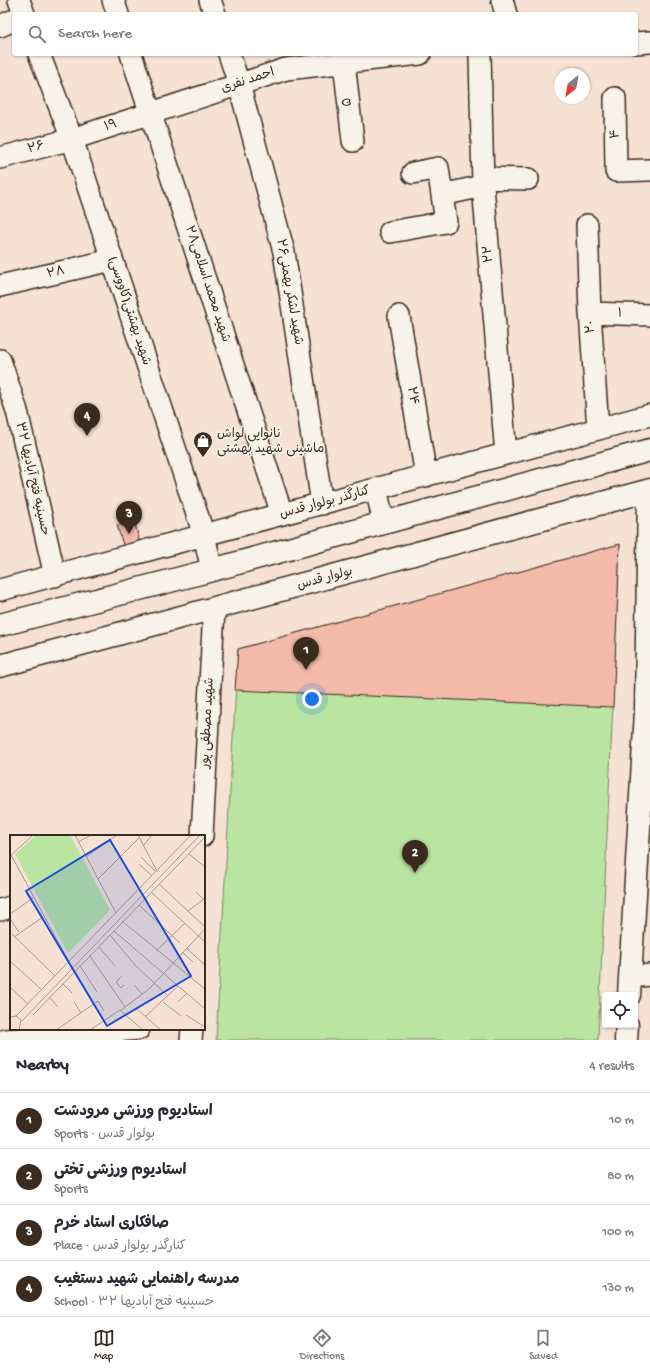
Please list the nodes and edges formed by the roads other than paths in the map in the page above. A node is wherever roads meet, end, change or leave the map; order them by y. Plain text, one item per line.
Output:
1 (18, 0) edge
2 (113, 0) edge
3 (210, 0) edge
4 (502, 0) edge
5 (23, 12) edge
6 (117, 12) edge
7 (214, 12) edge
8 (505, 12) edge
9 (12, 21) edge
10 (0, 26) edge
11 (650, 42) edge
12 (638, 43) edge
13 (40, 56) edge
14 (132, 56) edge
15 (230, 56) edge
16 (401, 56) edge
17 (480, 56) edge
18 (289, 61) edge
19 (344, 62) junction
20 (239, 84) junction
21 (615, 98) dead end
22 (150, 113) junction
23 (72, 139) junction
24 (353, 141) dead end
25 (0, 158) edge
26 (650, 170) edge
27 (413, 173) dead end
28 (528, 178) dead end
29 (483, 182) junction
30 (442, 196) junction
31 (587, 225) dead end
32 (390, 232) dead end
33 (112, 260) junction
34 (0, 286) edge
35 (590, 313) junction
36 (650, 315) edge
37 (399, 316) dead end
38 (0, 360) edge
39 (650, 415) edge
40 (598, 429) junction
41 (650, 450) edge
42 (506, 454) junction
43 (426, 476) junction
44 (376, 489) junction
45 (649, 491) edge
46 (322, 504) junction
47 (282, 514) junction
48 (384, 523) junction
49 (204, 535) junction
50 (212, 570) junction
51 (55, 576) junction
52 (0, 590) edge
53 (214, 609) junction
54 (0, 625) edge
55 (0, 666) edge
56 (644, 834) edge
57 (202, 835) edge
58 (10, 907) edge
59 (0, 910) edge
60 (636, 982) edge
61 (627, 1028) edge
62 (127, 1030) edge
63 (192, 1030) edge
64 (6, 1040) edge
65 (191, 1040) edge
66 (626, 1040) edge

1 - 5 street
2 - 6 street
3 - 7 street
4 - 8 street
9 - 10 street
11 - 12 street
13 - 23 street, شهید بهشتی(کاووسی)
14 - 22 street, شهید محمد اسلامی۲۸
15 - 20 street
16 - 19 street, احمد نفری
17 - 29 street, ۲۲
18 - 19 street, احمد نفری
18 - 20 street, احمد نفری
19 - 24 street, ۵
20 - 22 street, احمد نفری
20 - 46 street, شهید لشکر بهمنی۲۶
21 - 26 street, ۴
22 - 23 street, ۱۹
22 - 47 street, شهید محمد اسلامی۲۸
23 - 25 street, ۲۶
23 - 33 street, شهید بهشتی(کاووسی)
27 - 30 street
28 - 29 street
29 - 30 street
29 - 42 street, ۲۲
30 - 32 street
31 - 35 street, ۲۰
33 - 34 street, ۲۸
33 - 49 street, شهید بهشتی(کاووسی)
35 - 36 street, ۱
35 - 40 street, ۲۰
37 - 43 street, ۲۴
38 - 51 street, حسینیه فتح آبادیها ۳۲
39 - 40 street, کنارگذر بولوار قدس
40 - 42 street, کنارگذر بولوار قدس
41 - 48 main road
42 - 43 street, کنارگذر بولوار قدس
43 - 44 street, کنارگذر بولوار قدس
44 - 46 street, کنارگذر بولوار قدس
44 - 48 street
45 - 53 main road, بولوار قدس
45 - 56 main road
46 - 47 street, کنارگذر بولوار قدس
47 - 49 street, کنارگذر بولوار قدس
48 - 50 main road
49 - 50 street, شهید بهشتی(کاووسی)
49 - 51 street, کنارگذر بولوار قدس
50 - 54 main road
51 - 52 street, کنارگذر بولوار قدس
53 - 55 main road, بولوار قدس
53 - 57 street, شهید مصطفی پور
56 - 60 main road
58 - 59 street
61 - 66 main road
62 - 64 street
63 - 65 street

